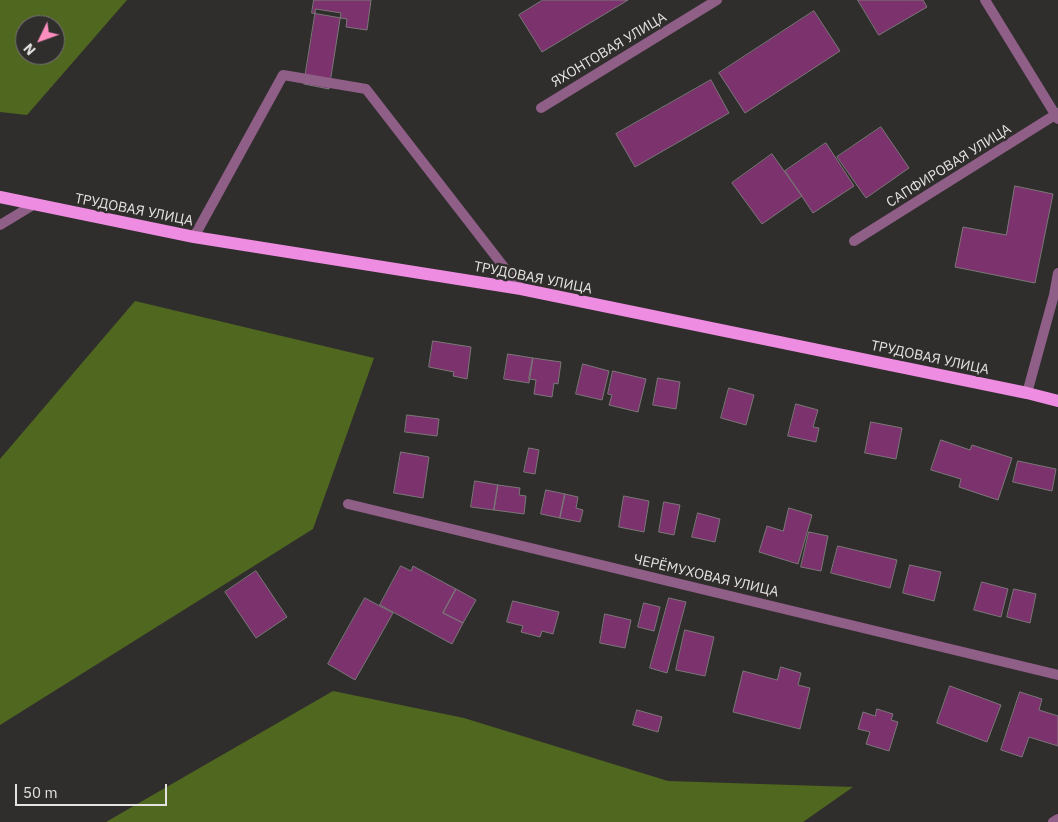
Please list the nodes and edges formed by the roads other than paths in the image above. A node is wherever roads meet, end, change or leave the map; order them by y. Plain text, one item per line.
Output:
1 (717, 0) edge
2 (985, 0) edge
3 (541, 108) dead end
4 (1057, 115) edge
5 (0, 197) edge
6 (33, 205) junction
7 (0, 225) edge
8 (194, 237) junction
9 (854, 241) dead end
10 (1058, 273) edge
11 (521, 289) junction
12 (1027, 393) junction
13 (1058, 401) edge
14 (348, 504) dead end
15 (1058, 675) edge
16 (1058, 819) edge
17 (1054, 822) edge

1 - 3 street, ЯХОНТОВАЯ УЛИЦА
2 - 4 street
4 - 9 street, САПФИРОВАЯ УЛИЦА
5 - 6 main road, ТРУДОВАЯ УЛИЦА
6 - 7 street
6 - 8 main road, ТРУДОВАЯ УЛИЦА
8 - 11 main road, ТРУДОВАЯ УЛИЦА
8 - 11 street
10 - 12 street
11 - 12 main road, ТРУДОВАЯ УЛИЦА
12 - 13 main road, ТРУДОВАЯ УЛИЦА
14 - 15 street, ЧЕРЁМУХОВАЯ УЛИЦА
16 - 17 street

